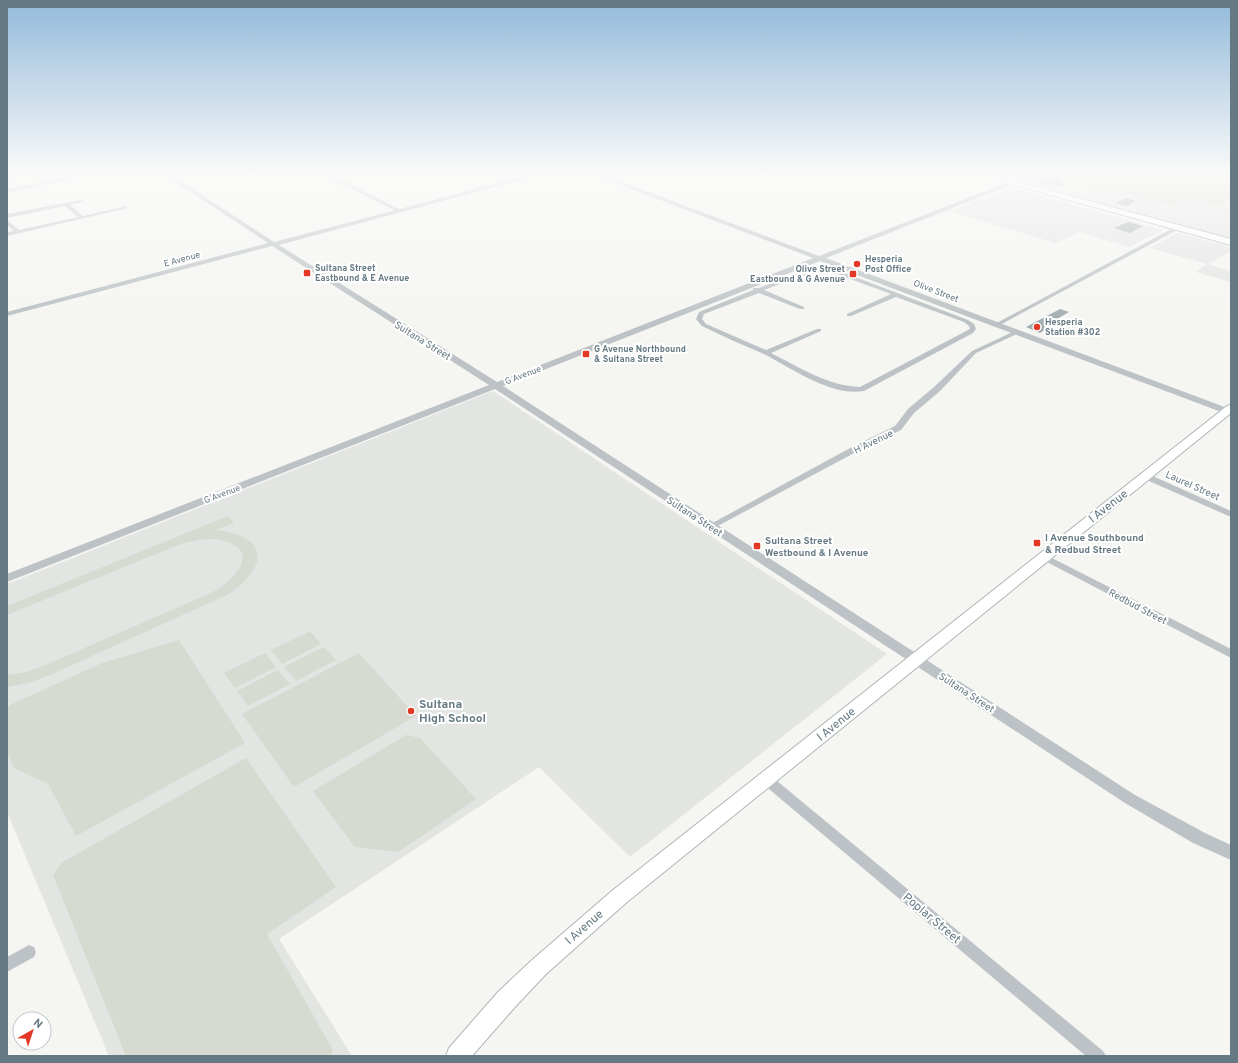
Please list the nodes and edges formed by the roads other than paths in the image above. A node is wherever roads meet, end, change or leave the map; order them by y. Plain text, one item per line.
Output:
1 (7, 222) edge
2 (66, 222) edge
3 (239, 222) edge
4 (359, 222) edge
5 (722, 222) edge
6 (912, 222) edge
7 (1153, 222) edge
8 (1177, 228) junction
9 (18, 232) junction
10 (7, 234) edge
11 (1231, 242) edge
12 (273, 244) junction
13 (819, 258) junction
14 (748, 286) junction
15 (758, 290) junction
16 (905, 290) junction
17 (896, 295) junction
18 (802, 308) dead end
19 (7, 314) edge
20 (849, 315) dead end
21 (996, 325) junction
22 (819, 330) dead end
23 (1017, 332) junction
24 (766, 353) junction
25 (495, 386) junction
26 (1230, 411) edge
27 (1145, 476) junction
28 (1231, 514) edge
29 (711, 526) junction
30 (1044, 557) junction
31 (7, 578) edge
32 (1231, 654) edge
33 (917, 660) junction
34 (767, 780) junction
35 (1231, 853) edge
36 (30, 952) dead end
37 (7, 965) edge
38 (457, 1056) edge
39 (1098, 1056) edge

1 - 9 street
2 - 9 street
3 - 12 street, Sultana Street
4 - 12 street, E Avenue
5 - 13 street, Olive Street
6 - 13 street, G Avenue
7 - 8 main road
8 - 11 main road
8 - 21 street
9 - 10 street
12 - 19 street, E Avenue
12 - 25 street, Sultana Street
13 - 14 street, G Avenue
13 - 16 street, Olive Street
14 - 15 street
14 - 25 street, G Avenue
15 - 17 street
15 - 18 street
15 - 24 street
16 - 17 street
16 - 21 street, Olive Street
17 - 20 street
17 - 24 street
21 - 23 street, Olive Street
22 - 24 street
23 - 26 street, Olive Street
23 - 29 street, H Avenue
25 - 29 street, Sultana Street
25 - 31 street, G Avenue
26 - 27 main road, I Avenue
27 - 28 street, Laurel Street
27 - 30 main road, I Avenue
29 - 33 street, Sultana Street
30 - 32 street, Redbud Street
30 - 33 main road, I Avenue
33 - 34 main road, I Avenue
33 - 35 street, Sultana Street
34 - 38 main road, I Avenue
34 - 39 street, Poplar Street
36 - 37 street

